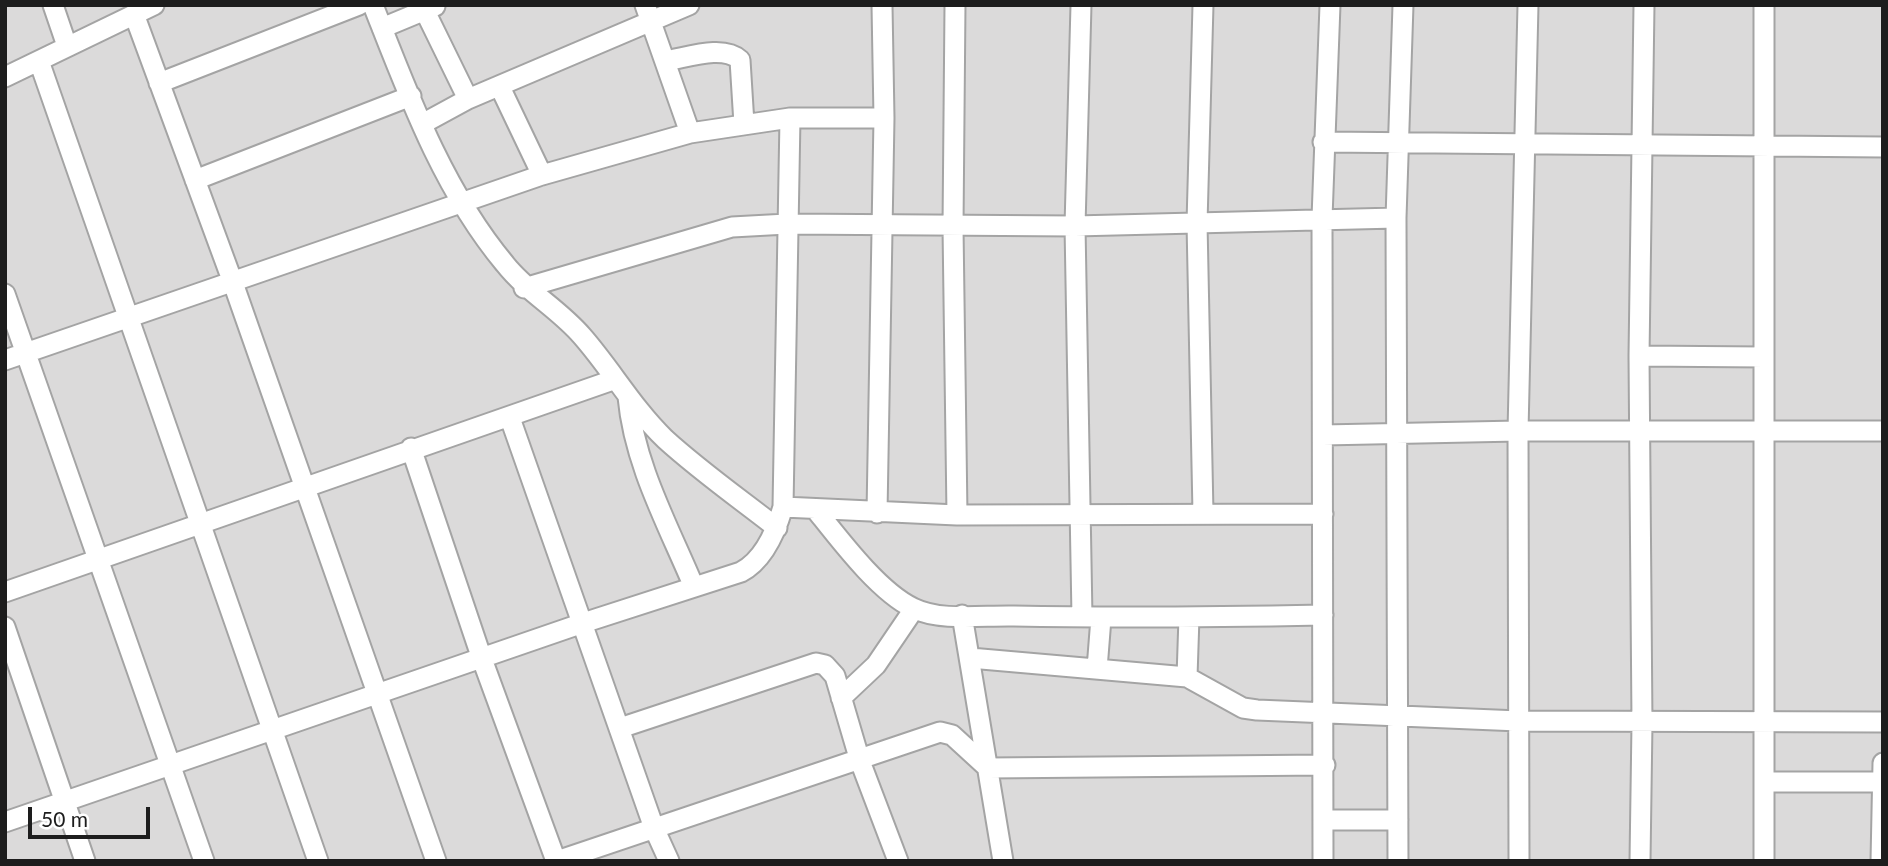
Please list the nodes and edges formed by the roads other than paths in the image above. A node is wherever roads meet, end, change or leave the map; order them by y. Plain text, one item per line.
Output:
1 (53, 5) edge
2 (154, 5) edge
3 (359, 5) edge
4 (373, 5) edge
5 (688, 5) edge
6 (882, 5) edge
7 (956, 5) edge
8 (1081, 5) edge
9 (1203, 5) edge
10 (1330, 5) edge
11 (1403, 5) edge
12 (1528, 5) edge
13 (1644, 5) edge
14 (1764, 5) edge
15 (428, 7) edge
16 (648, 14) edge
17 (134, 15) junction
18 (382, 28) junction
19 (67, 46) junction
20 (39, 61) junction
21 (665, 61) junction
22 (5, 77) edge
23 (159, 83) junction
24 (500, 87) junction
25 (411, 96) junction
26 (468, 99) junction
27 (790, 118) junction
28 (884, 118) junction
29 (422, 124) junction
30 (744, 124) junction
31 (690, 133) junction
32 (1323, 142) junction
33 (1399, 143) junction
34 (1523, 144) junction
35 (1642, 144) junction
36 (1763, 146) junction
37 (1883, 147) edge
38 (542, 175) junction
39 (195, 180) junction
40 (463, 203) junction
41 (1322, 218) junction
42 (1396, 218) junction
43 (1197, 223) junction
44 (787, 224) junction
45 (884, 226) junction
46 (1075, 226) junction
47 (953, 227) junction
48 (232, 280) junction
49 (524, 288) junction
50 (5, 294) edge
51 (127, 317) junction
52 (26, 353) junction
53 (1639, 356) junction
54 (1764, 357) junction
55 (5, 360) edge
56 (613, 380) junction
57 (628, 397) junction
58 (510, 418) junction
59 (1883, 430) edge
60 (1518, 431) junction
61 (1639, 432) junction
62 (1397, 433) junction
63 (1764, 433) junction
64 (1323, 435) junction
65 (411, 448) junction
66 (303, 486) junction
67 (783, 508) junction
68 (816, 510) junction
69 (877, 513) junction
70 (1203, 513) junction
71 (1323, 514) junction
72 (957, 515) junction
73 (1082, 516) junction
74 (200, 524) junction
75 (777, 528) junction
76 (99, 560) junction
77 (694, 587) junction
78 (5, 592) edge
79 (914, 609) junction
80 (962, 615) junction
81 (1323, 615) junction
82 (1092, 617) junction
83 (1189, 617) junction
84 (583, 623) junction
85 (5, 627) edge
86 (970, 658) junction
87 (482, 659) junction
88 (1097, 669) junction
89 (1187, 677) junction
90 (378, 696) junction
91 (841, 698) junction
92 (1325, 714) junction
93 (1398, 717) junction
94 (1763, 720) junction
95 (1519, 721) junction
96 (1883, 722) edge
97 (1642, 723) junction
98 (620, 728) junction
99 (273, 732) junction
100 (860, 761) junction
101 (1883, 763) edge
102 (1325, 765) junction
103 (173, 767) junction
104 (988, 768) junction
105 (1763, 782) junction
106 (1882, 782) edge
107 (66, 803) junction
108 (1324, 820) junction
109 (1398, 820) junction
110 (5, 822) edge
111 (654, 828) junction
112 (894, 859) edge
113 (85, 861) edge
114 (204, 861) edge
115 (318, 861) edge
116 (436, 861) edge
117 (556, 861) edge
118 (669, 861) edge
119 (1003, 861) edge
120 (1323, 861) edge
121 (1398, 861) edge
122 (1519, 861) edge
123 (1640, 861) edge
124 (1764, 861) edge
125 (1881, 861) edge

1 - 19 street
2 - 17 street
3 - 23 street
4 - 18 street
5 - 16 street
6 - 28 street
7 - 47 street
8 - 46 street
9 - 43 street
10 - 32 street
11 - 33 street
12 - 34 street
13 - 35 street
14 - 36 street
15 - 18 street
15 - 26 street
16 - 21 street
16 - 24 street
17 - 19 street
17 - 23 street
18 - 25 street
19 - 20 street
20 - 22 street
20 - 51 street
21 - 30 street
21 - 31 street
23 - 39 street
24 - 26 street
24 - 38 street
25 - 29 street
25 - 39 street
26 - 29 street
27 - 28 street
27 - 30 street
27 - 44 street
28 - 45 street
29 - 40 street
30 - 31 street
31 - 38 street
32 - 33 street
32 - 41 street
33 - 34 street
33 - 42 street
34 - 35 street
34 - 60 street
35 - 36 street
35 - 53 street
36 - 37 street
36 - 54 street
38 - 40 street
39 - 48 street
40 - 48 street
40 - 49 street
41 - 42 street
41 - 43 street
41 - 64 street
42 - 62 street
43 - 46 street
43 - 70 street
44 - 45 street
44 - 49 street
44 - 67 street
45 - 47 street
45 - 69 street
46 - 47 street
46 - 73 street
47 - 72 street
48 - 51 street
48 - 66 street
49 - 56 street
50 - 52 street
51 - 52 street
51 - 74 street
52 - 55 street
52 - 76 street
53 - 54 street
53 - 61 street
54 - 63 street
56 - 57 street
56 - 58 street
57 - 75 street
57 - 77 street
58 - 65 street
58 - 84 street
59 - 63 street
60 - 61 street
60 - 62 street
60 - 95 street
61 - 63 street
61 - 97 street
62 - 64 street
62 - 93 street
63 - 94 street
64 - 71 street
65 - 66 street
65 - 87 street
66 - 74 street
66 - 90 street
67 - 68 street
67 - 75 street
68 - 69 street
68 - 79 street
69 - 72 street
70 - 71 street
70 - 73 street
71 - 81 street
72 - 73 street
73 - 82 street
74 - 76 street
74 - 99 street
75 - 77 street
76 - 78 street
76 - 103 street
77 - 84 street
79 - 80 street
79 - 91 street
80 - 82 street
80 - 86 street
81 - 83 street
81 - 92 street
82 - 83 street
82 - 88 street
83 - 89 street
84 - 87 street
84 - 98 street
85 - 107 street
86 - 88 street
86 - 104 street
87 - 90 street
87 - 117 street
88 - 89 street
89 - 92 street
90 - 99 street
90 - 116 street
91 - 98 street
91 - 100 street
92 - 93 street
92 - 102 street
93 - 95 street
93 - 109 street
94 - 96 street
94 - 97 street
94 - 105 street
95 - 97 street
95 - 122 street
97 - 123 street
98 - 111 street
99 - 103 street
99 - 115 street
100 - 104 street
100 - 111 street
100 - 112 street
101 - 106 street
102 - 104 street
102 - 108 street
103 - 107 street
103 - 114 street
104 - 119 street
105 - 106 street
105 - 124 street
106 - 125 street
107 - 110 street
107 - 113 street
108 - 109 street
108 - 120 street
109 - 121 street
111 - 117 street
111 - 118 street

